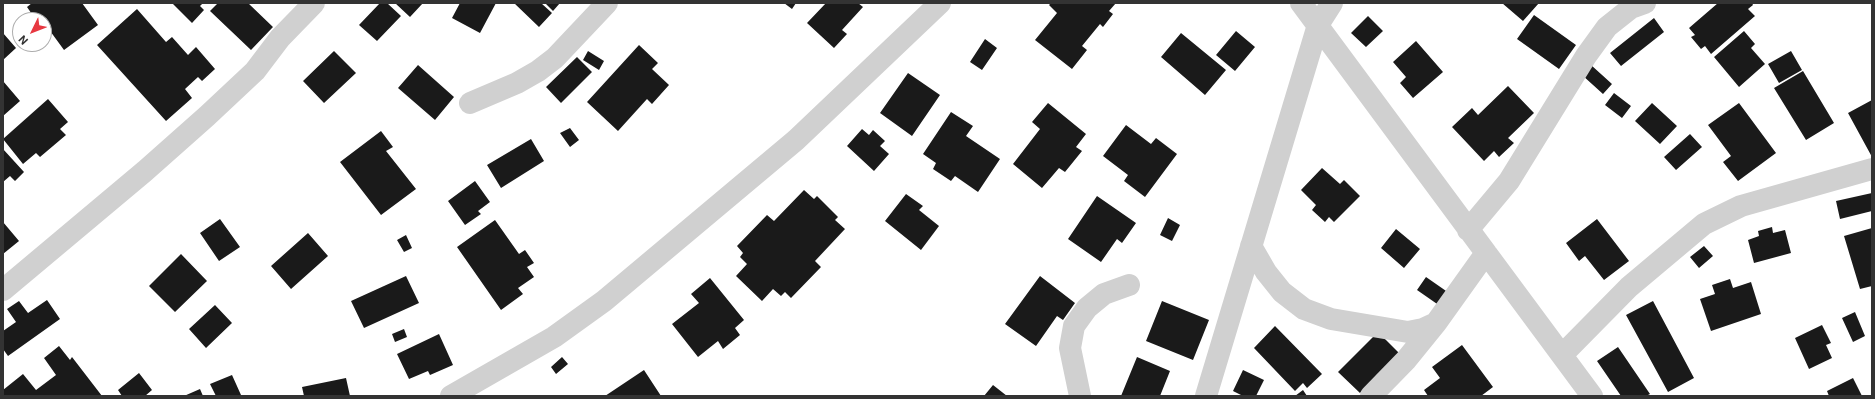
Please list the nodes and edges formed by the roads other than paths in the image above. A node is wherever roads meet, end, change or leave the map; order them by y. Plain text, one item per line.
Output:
1 (314, 3) edge
2 (607, 3) edge
3 (940, 3) edge
4 (1301, 3) edge
5 (1332, 3) edge
6 (1645, 3) edge
7 (1318, 25) junction
8 (470, 103) dead end
9 (1872, 169) edge
10 (1468, 230) junction
11 (1251, 246) junction
12 (1486, 253) junction
13 (1129, 285) dead end
14 (3, 290) edge
15 (1436, 323) junction
16 (1562, 355) junction
17 (1590, 395) edge
18 (451, 396) edge
19 (1080, 396) edge
20 (1206, 396) edge
21 (1371, 396) edge

1 - 14 street
2 - 8 street
3 - 18 street
4 - 7 street
5 - 7 street
6 - 10 street
7 - 10 street
7 - 11 street
9 - 16 street
10 - 12 street
11 - 15 street
11 - 20 street
12 - 15 street
12 - 16 street
13 - 19 street
15 - 21 street
16 - 17 street

